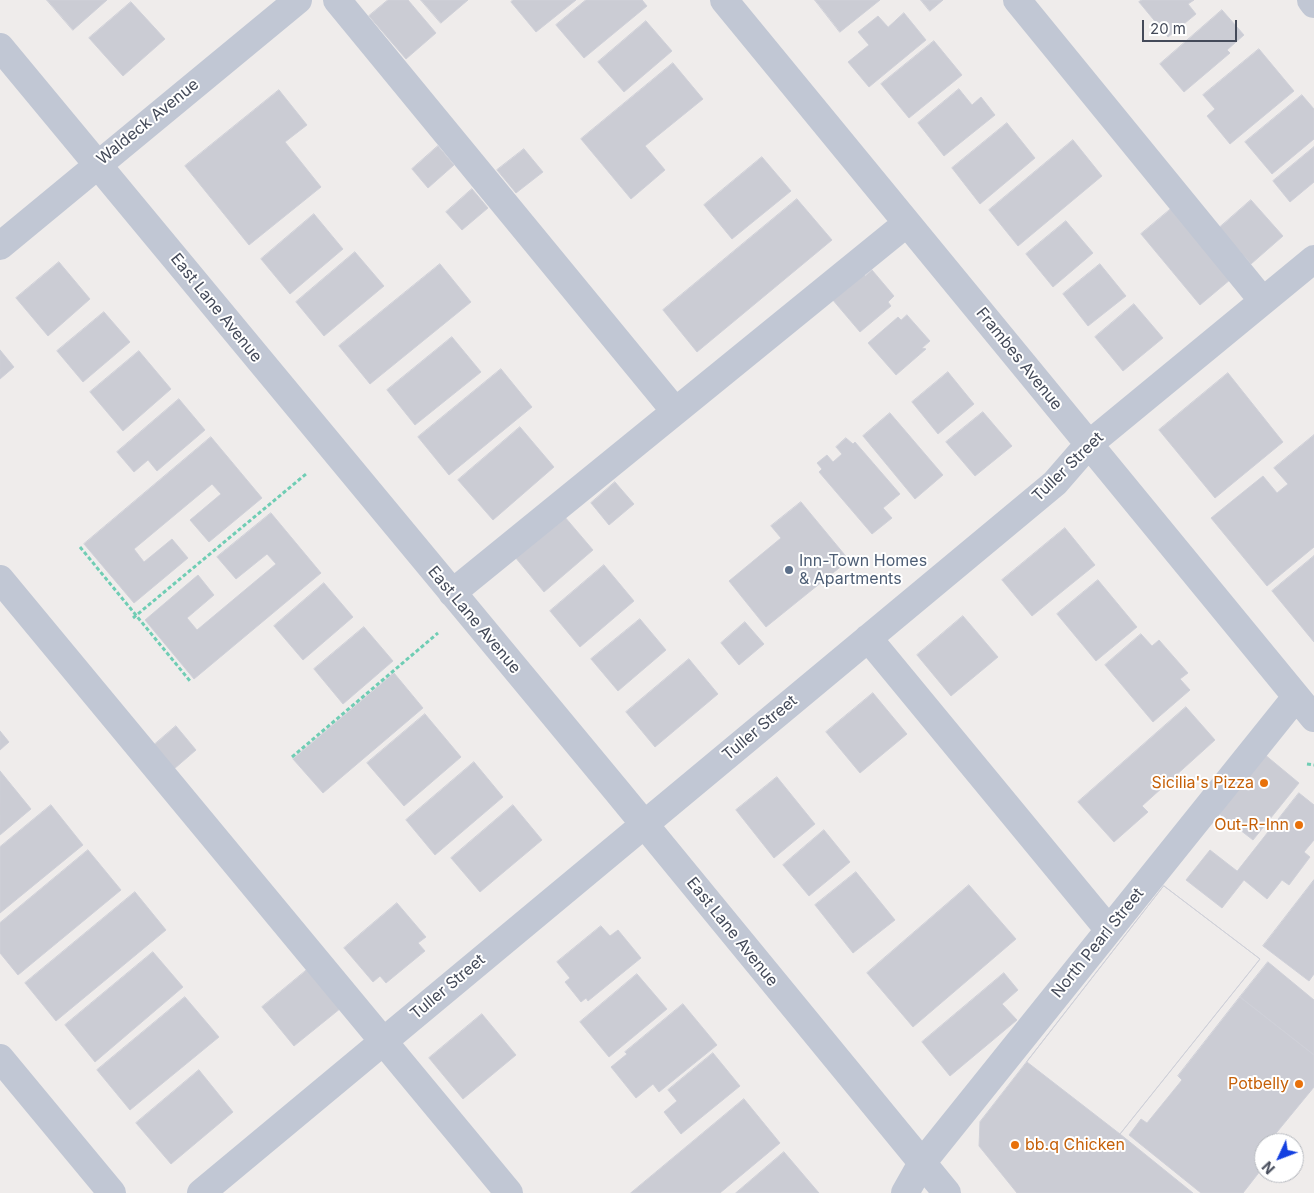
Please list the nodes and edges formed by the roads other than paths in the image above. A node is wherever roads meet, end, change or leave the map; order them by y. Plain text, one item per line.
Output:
1 (298, 0) edge
2 (337, 0) edge
3 (724, 0) edge
4 (1017, 0) edge
5 (1311, 0) edge
6 (1314, 4) edge
7 (0, 47) edge
8 (98, 164) junction
9 (907, 223) junction
10 (0, 246) edge
11 (1314, 259) edge
12 (1263, 300) junction
13 (675, 412) junction
14 (1088, 445) junction
15 (0, 579) edge
16 (452, 593) junction
17 (868, 638) junction
18 (1296, 696) junction
19 (1314, 718) edge
20 (644, 824) junction
21 (1109, 930) junction
22 (383, 1041) junction
23 (0, 1058) edge
24 (922, 1163) junction
25 (112, 1193) edge
26 (200, 1193) edge
27 (509, 1193) edge
28 (905, 1193) edge
29 (947, 1193) edge

1 - 8 street, Waldeck Avenue
2 - 13 street
3 - 9 street, Frambes Avenue
4 - 12 street
5 - 6 street
7 - 8 street, East Lane Avenue
8 - 10 street, Waldeck Avenue
8 - 16 street, East Lane Avenue
9 - 13 street
9 - 14 street, Frambes Avenue
11 - 12 street, Tuller Street
12 - 14 street, Tuller Street
13 - 16 street
14 - 17 street, Tuller Street
14 - 18 street, Frambes Avenue
15 - 22 street
16 - 20 street, East Lane Avenue
17 - 20 street, Tuller Street
17 - 21 street
18 - 19 street, Frambes Avenue
18 - 21 street, North Pearl Street
20 - 22 street, Tuller Street
20 - 24 street, East Lane Avenue
21 - 24 street, North Pearl Street
22 - 26 street, Tuller Street
22 - 27 street
23 - 25 street
24 - 28 street, North Pearl Street
24 - 29 street, East Lane Avenue

